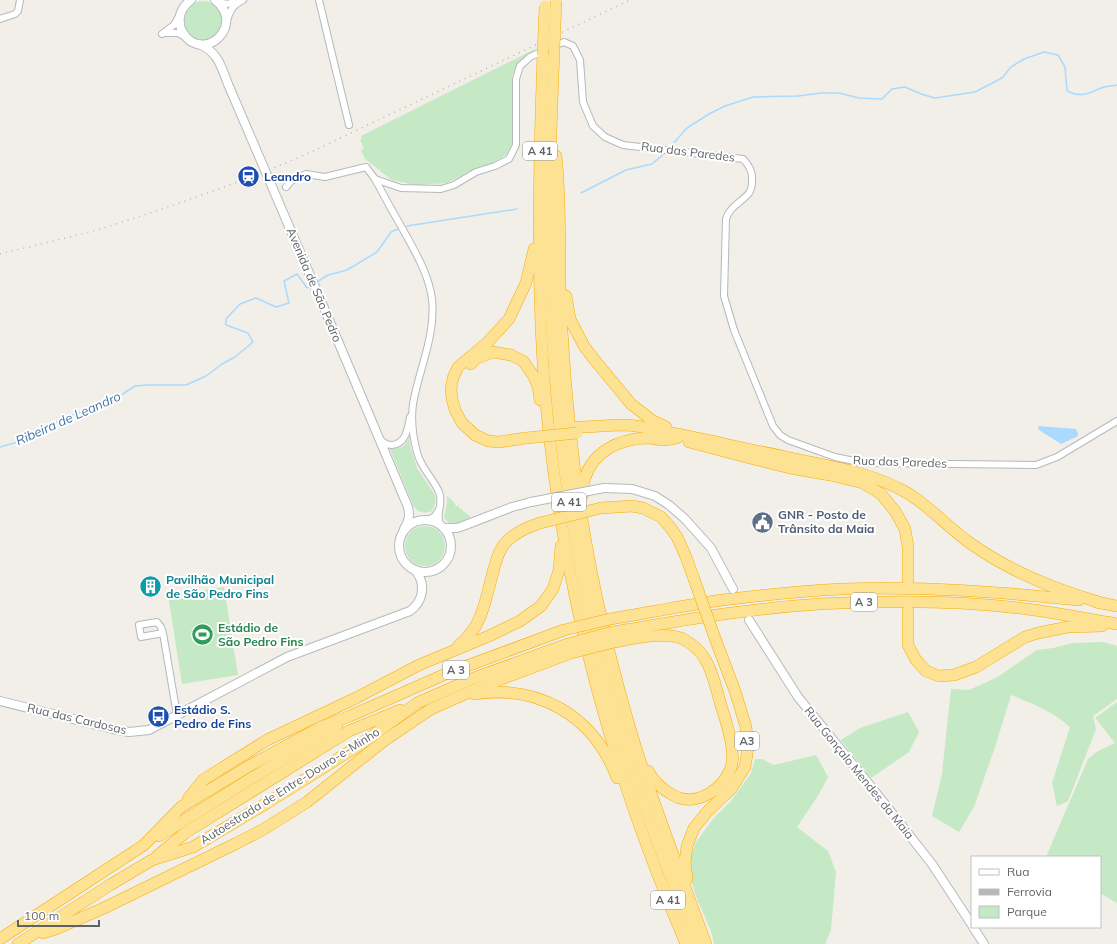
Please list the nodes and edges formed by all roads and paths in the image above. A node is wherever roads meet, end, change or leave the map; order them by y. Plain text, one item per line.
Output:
1 (20, 0) edge
2 (242, 0) edge
3 (319, 0) edge
4 (188, 1) edge
5 (216, 1) edge
6 (550, 2) edge
7 (180, 14) junction
8 (0, 19) edge
9 (226, 22) junction
10 (186, 37) junction
11 (219, 38) junction
12 (198, 44) junction
13 (220, 64) junction
14 (552, 105) junction
15 (349, 125) dead end
16 (375, 179) junction
17 (286, 187) dead end
18 (539, 225) junction
19 (559, 262) junction
20 (413, 403) junction
21 (548, 421) junction
22 (1117, 421) edge
23 (576, 430) junction
24 (526, 436) junction
25 (692, 436) junction
26 (379, 438) junction
27 (677, 438) junction
28 (408, 507) junction
29 (439, 509) junction
30 (425, 520) junction
31 (471, 523) junction
32 (561, 523) junction
33 (583, 524) junction
34 (442, 526) junction
35 (404, 530) junction
36 (451, 550) junction
37 (415, 570) junction
38 (434, 571) junction
39 (908, 580) dead end
40 (421, 585) junction
41 (733, 589) dead end
42 (1102, 603) junction
43 (1117, 606) edge
44 (908, 610) dead end
45 (749, 620) dead end
46 (1117, 624) edge
47 (1117, 627) edge
48 (163, 633) dead end
49 (613, 637) junction
50 (570, 649) junction
51 (452, 651) junction
52 (450, 700) junction
53 (0, 701) edge
54 (417, 702) junction
55 (177, 715) junction
56 (350, 716) junction
57 (635, 745) junction
58 (181, 807) junction
59 (636, 814) junction
60 (144, 846) junction
61 (152, 860) junction
62 (691, 903) junction
63 (971, 923) edge
64 (974, 928) edge
65 (31, 937) junction
66 (0, 938) edge
67 (18, 944) edge
68 (686, 944) edge
69 (697, 944) edge
70 (706, 944) edge
71 (984, 944) edge

1 - 8 street
2 - 5 street
2 - 9 street
3 - 15 street
4 - 7 street
5 - 9 street
6 - 14 highway, A 41, bridge
6 - 18 highway, A 41, bridge
7 - 10 street
7 - 10 street
9 - 11 street
10 - 12 street, Avenida de São Pedro
11 - 12 street
11 - 13 street, Avenida de São Pedro
12 - 13 street, Avenida de São Pedro
13 - 26 street, Avenida de São Pedro, bridge
14 - 19 highway
14 - 69 highway, A 41
16 - 17 street
16 - 20 street
16 - 22 street, Rua das Paredes
18 - 21 highway, A 41
18 - 24 highway
19 - 25 highway
19 - 33 highway
20 - 26 street
20 - 29 street
21 - 24 highway
21 - 32 highway, A 41
23 - 24 highway, bridge
23 - 25 highway
23 - 27 highway
25 - 42 highway
26 - 28 street, Avenida de São Pedro
27 - 33 highway
27 - 39 highway
28 - 30 street, Avenida de São Pedro
28 - 35 street, Avenida de São Pedro
29 - 30 street
29 - 34 street
30 - 34 street
30 - 35 street
31 - 34 street
31 - 36 street
31 - 41 street, bridge
32 - 51 highway
32 - 59 highway, A 41
33 - 57 highway
34 - 36 street
35 - 37 street
36 - 38 street
37 - 38 street
37 - 40 street
38 - 40 street
40 - 55 street, Rua das Cardosas
42 - 43 highway, A 3
42 - 56 highway, A 3, bridge
44 - 47 highway
45 - 63 street, Rua Gonçalo Mendes da Maia
46 - 49 highway, A 3
48 - 55 street
49 - 50 highway, bridge
49 - 57 highway
50 - 52 highway
50 - 54 highway, Autoestrada de Entre-Douro-e-Minho / A 3
51 - 58 highway
51 - 62 highway, A3, bridge
52 - 59 highway
52 - 65 highway
53 - 55 street, Rua das Cardosas
54 - 61 highway, A 3
54 - 61 highway, Autoestrada de Entre-Douro-e-Minho / A 3
56 - 58 highway, A 3
56 - 60 highway, A 3
57 - 62 highway
58 - 60 highway, A 3
59 - 68 highway, A 41
60 - 66 highway, A 3
61 - 65 highway, Autoestrada de Entre-Douro-e-Minho / A 3
62 - 70 highway
64 - 71 street, Rua Gonçalo Mendes da Maia
65 - 67 highway, Autoestrada de Entre-Douro-e-Minho / A 3

